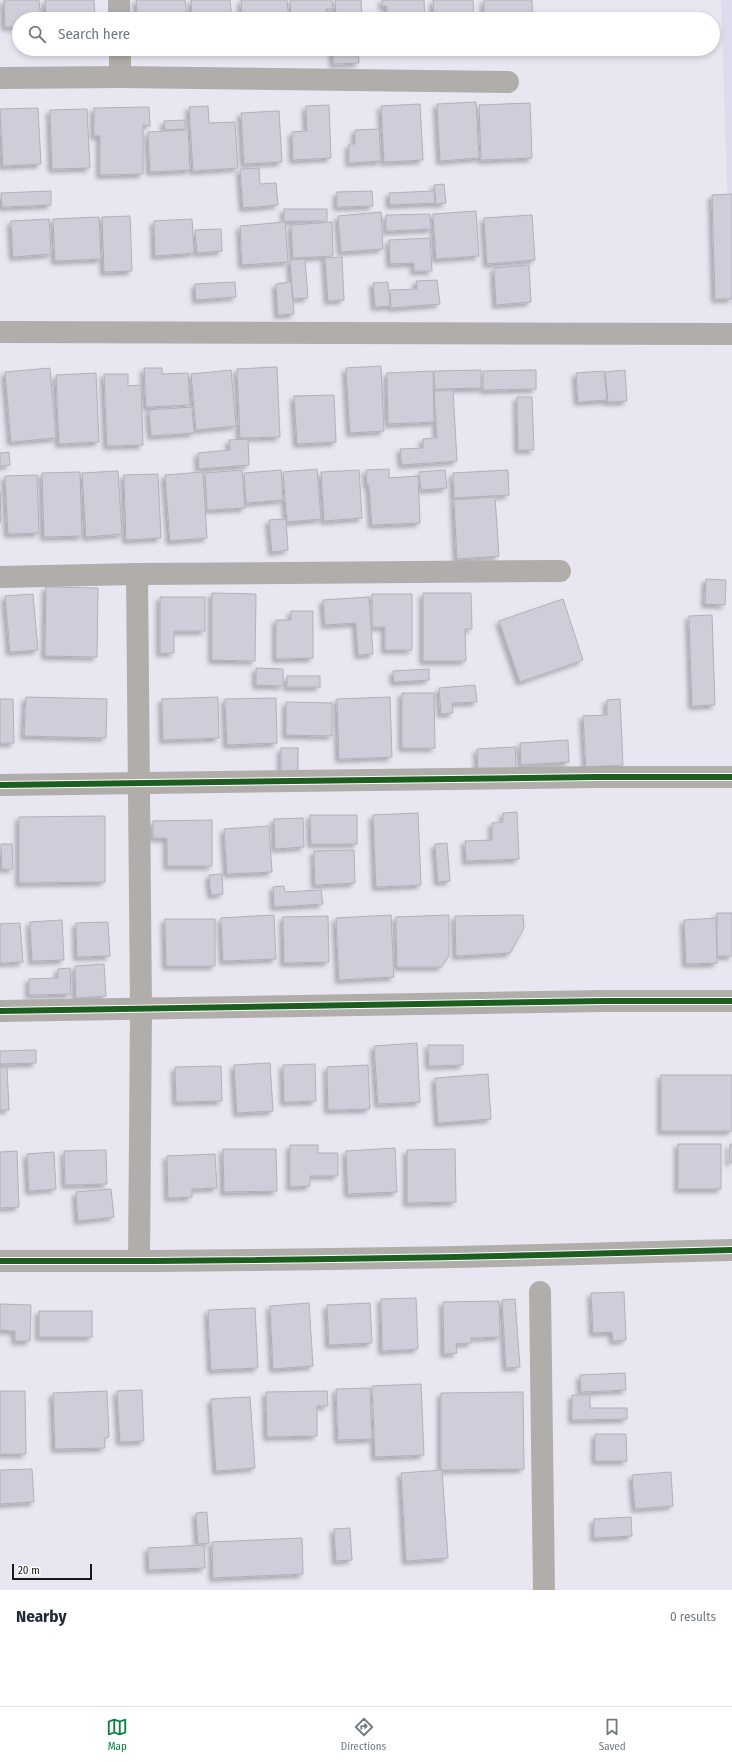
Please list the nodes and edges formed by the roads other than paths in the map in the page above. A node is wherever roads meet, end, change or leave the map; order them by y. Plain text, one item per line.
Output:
1 (119, 0) edge
2 (119, 12) edge
3 (120, 56) edge
4 (120, 77) junction
5 (0, 78) edge
6 (508, 82) dead end
7 (0, 332) edge
8 (732, 334) edge
9 (560, 571) dead end
10 (137, 574) junction
11 (0, 577) edge
12 (732, 777) edge
13 (140, 782) junction
14 (0, 785) edge
15 (732, 1001) edge
16 (141, 1009) junction
17 (0, 1011) edge
18 (732, 1250) edge
19 (0, 1261) edge
20 (139, 1261) junction
21 (540, 1292) dead end
22 (544, 1590) edge

1 - 2 street
3 - 4 street
4 - 5 street
4 - 6 street
7 - 8 street
9 - 10 street
10 - 11 street
10 - 13 street
12 - 13 street
13 - 14 street
13 - 16 street
15 - 16 street
16 - 17 street
16 - 20 street
18 - 20 street
19 - 20 street
21 - 22 street

